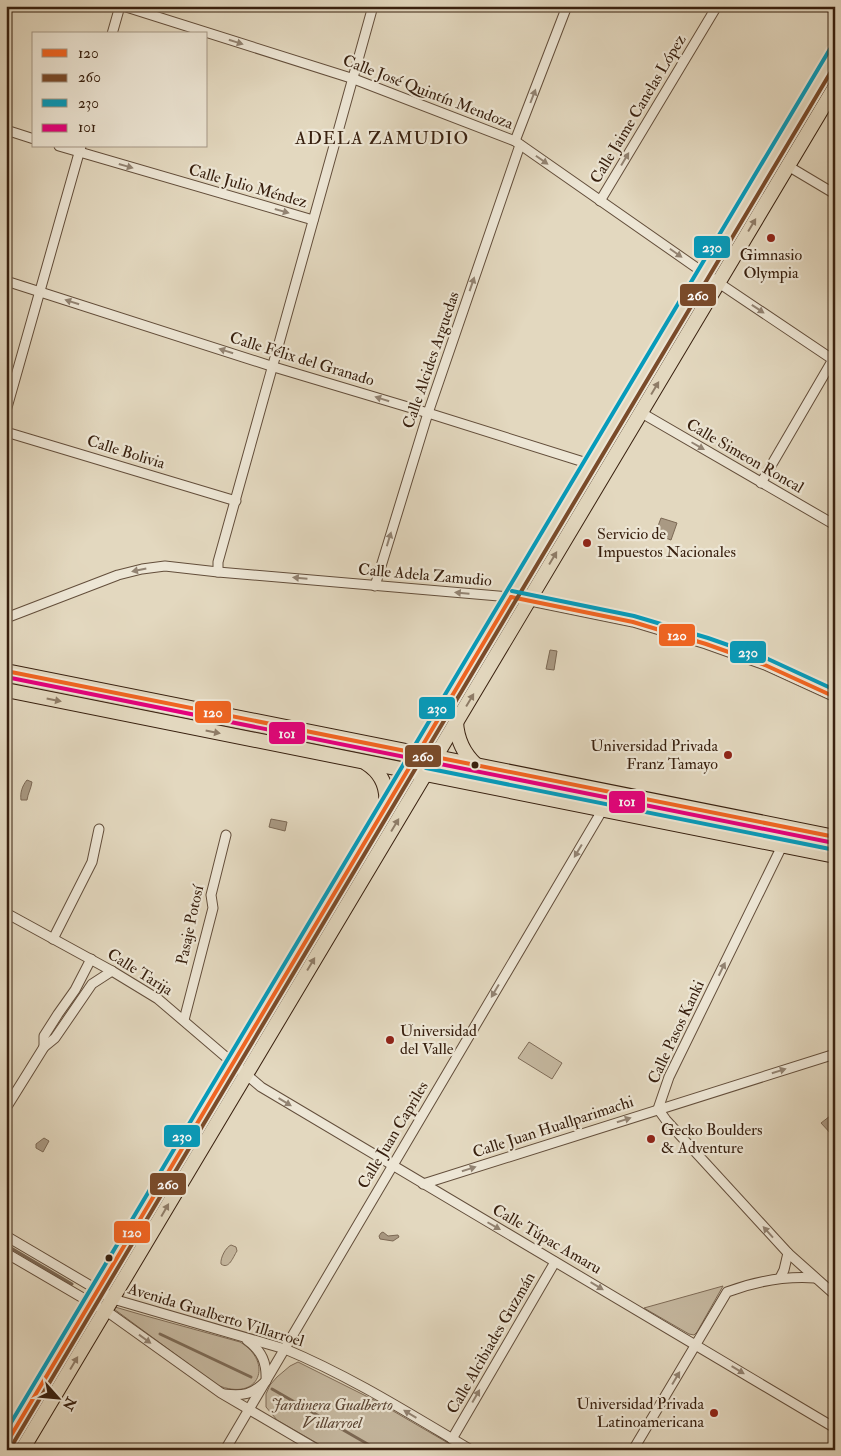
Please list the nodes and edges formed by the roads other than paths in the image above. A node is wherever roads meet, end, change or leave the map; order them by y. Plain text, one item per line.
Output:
1 (121, 6) edge
2 (373, 6) edge
3 (567, 6) edge
4 (717, 6) edge
5 (828, 6) edge
6 (835, 10) edge
7 (113, 32) edge
8 (204, 32) edge
9 (208, 33) edge
10 (835, 52) edge
11 (354, 79) junction
12 (835, 87) edge
13 (6, 130) edge
14 (32, 138) edge
15 (517, 143) junction
16 (80, 149) edge
17 (788, 166) junction
18 (835, 194) edge
19 (600, 201) junction
20 (313, 220) junction
21 (704, 273) junction
22 (6, 281) edge
23 (718, 282) junction
24 (40, 292) junction
25 (834, 359) edge
26 (274, 367) junction
27 (6, 411) edge
28 (640, 412) junction
29 (428, 413) junction
30 (6, 432) edge
31 (590, 464) junction
32 (762, 482) junction
33 (236, 501) junction
34 (835, 525) edge
35 (218, 572) junction
36 (375, 586) junction
37 (511, 598) junction
38 (529, 600) junction
39 (6, 618) edge
40 (6, 671) edge
41 (6, 690) edge
42 (835, 698) edge
43 (456, 722) junction
44 (418, 753) junction
45 (436, 757) junction
46 (365, 762) junction
47 (476, 765) junction
48 (407, 771) junction
49 (425, 774) junction
50 (386, 807) junction
51 (603, 809) junction
52 (99, 829) dead end
53 (226, 835) dead end
54 (835, 837) edge
55 (782, 846) junction
56 (835, 856) edge
57 (6, 912) edge
58 (53, 939) junction
59 (91, 959) junction
60 (112, 971) junction
61 (184, 1020) junction
62 (44, 1047) junction
63 (833, 1056) edge
64 (233, 1063) junction
65 (246, 1074) junction
66 (10, 1094) edge
67 (6, 1108) edge
68 (658, 1109) junction
69 (392, 1166) junction
70 (423, 1184) junction
71 (6, 1236) edge
72 (6, 1253) edge
73 (788, 1254) junction
74 (555, 1262) junction
75 (780, 1278) junction
76 (815, 1278) junction
77 (98, 1289) junction
78 (835, 1295) edge
79 (113, 1299) junction
80 (90, 1302) junction
81 (105, 1311) junction
82 (243, 1337) junction
83 (696, 1345) junction
84 (285, 1349) junction
85 (266, 1381) junction
86 (221, 1393) junction
87 (249, 1410) junction
88 (835, 1428) edge
89 (452, 1438) junction
90 (6, 1444) edge
91 (22, 1450) edge
92 (225, 1450) edge
93 (318, 1450) edge
94 (471, 1450) edge
95 (633, 1450) edge

1 - 7 street
1 -> 8 street, Calle José Quintín Mendoza
2 - 11 street
15 -> 3 street, Calle Alcides Arguedas
19 -> 4 street, Calle Jaime Canelas López
5 - 6 street
9 -> 11 street, Calle José Quintín Mendoza
10 - 21 main road
11 - 15 street, Calle José Quintín Mendoza
11 - 20 street
12 - 17 main road
13 - 14 street
15 -> 19 street, Calle José Quintín Mendoza
29 -> 15 street, Calle Alcides Arguedas
16 -> 20 street, Calle Julio Méndez
16 - 24 street
17 - 18 street
23 -> 17 main road
19 -> 21 street, Calle José Quintín Mendoza
20 - 26 street
21 - 23 street, Calle José Quintín Mendoza
21 - 31 main road
22 - 24 street, Calle Félix del Granado
23 -> 25 street, Calle José Quintín Mendoza
28 -> 23 main road
26 -> 24 street, Calle Félix del Granado
24 - 27 street
25 - 32 street
29 -> 26 street, Calle Félix del Granado
26 - 33 street
28 -> 32 street, Calle Simeon Roncal
38 -> 28 main road
29 - 31 street, Calle Félix del Granado
36 -> 29 street, Calle Alcides Arguedas
30 - 33 street, Calle Bolivia
31 - 37 main road
32 - 34 street, Calle Simeon Roncal
33 - 35 street
36 -> 35 street, Calle Adela Zamudio
35 -> 39 street, Calle Adela Zamudio
37 -> 36 street, Calle Adela Zamudio
37 - 38 street, Calle Adela Zamudio
37 - 44 main road
38 - 42 street, Calle Adela Zamudio
43 -> 38 main road
40 - 44 main road
41 -> 46 main road
43 - 45 main road
43 - 47 main road
44 - 45 main road
44 - 48 main road
45 - 47 main road
45 - 49 main road
46 - 48 main road
46 - 50 main road
47 - 54 main road
48 - 49 main road
48 - 50 main road
49 - 51 main road
65 -> 49 main road
50 - 64 main road
51 - 55 main road
51 -> 69 street, Calle Juan Capriles
52 - 58 street
53 - 61 street, Pasaje Potosí
55 - 56 main road
68 -> 55 street, Calle Pasos Kanki
57 - 58 street, Calle Tarija
58 - 59 street, Calle Tarija
59 - 60 street, Calle Tarija
59 - 62 street
60 - 61 street, Calle Tarija
60 - 62 street
61 - 64 street, Calle Tarija
62 - 66 street
68 -> 63 street, Calle Juan Huallparimachi
64 - 65 street, Calle Tarija
64 - 77 main road
65 -> 69 street, Calle Túpac Amaru
79 -> 65 main road
66 - 67 street
70 -> 68 street, Calle Juan Huallparimachi
73 -> 68 street, Calle Pasos Kanki
69 - 70 street, Calle Túpac Amaru
69 - 84 street, Calle Juan Capriles
70 -> 74 street, Calle Túpac Amaru
71 - 77 street, Avenida Gualberto Villarroel
72 - 80 street, Avenida Gualberto Villarroel
73 - 75 street
73 - 76 street, Calle Pasos Kanki
74 -> 83 street, Calle Túpac Amaru
89 -> 74 street, Calle Alcibiades Guzmán
75 - 76 street
75 - 83 street
76 - 78 street, Calle Pasos Kanki
77 - 79 street, Avenida Gualberto Villarroel
77 - 80 main road
79 - 81 main road
79 - 82 street, Avenida Gualberto Villarroel
80 - 81 street, Avenida Gualberto Villarroel
80 - 90 main road
81 -> 86 street, Avenida Gualberto Villarroel
91 -> 81 main road
82 - 84 street, Avenida Gualberto Villarroel
82 - 85 street
83 -> 88 street, Calle Túpac Amaru
95 -> 83 street
84 - 85 street, Calle Juan Capriles
89 -> 84 street, Avenida Gualberto Villarroel
85 - 86 street
85 - 87 street, Calle Juan Capriles
86 - 87 street, Avenida Gualberto Villarroel
87 - 92 street, Calle Juan Capriles
87 - 93 street, Avenida Gualberto Villarroel
89 - 94 street, Avenida Gualberto Villarroel

